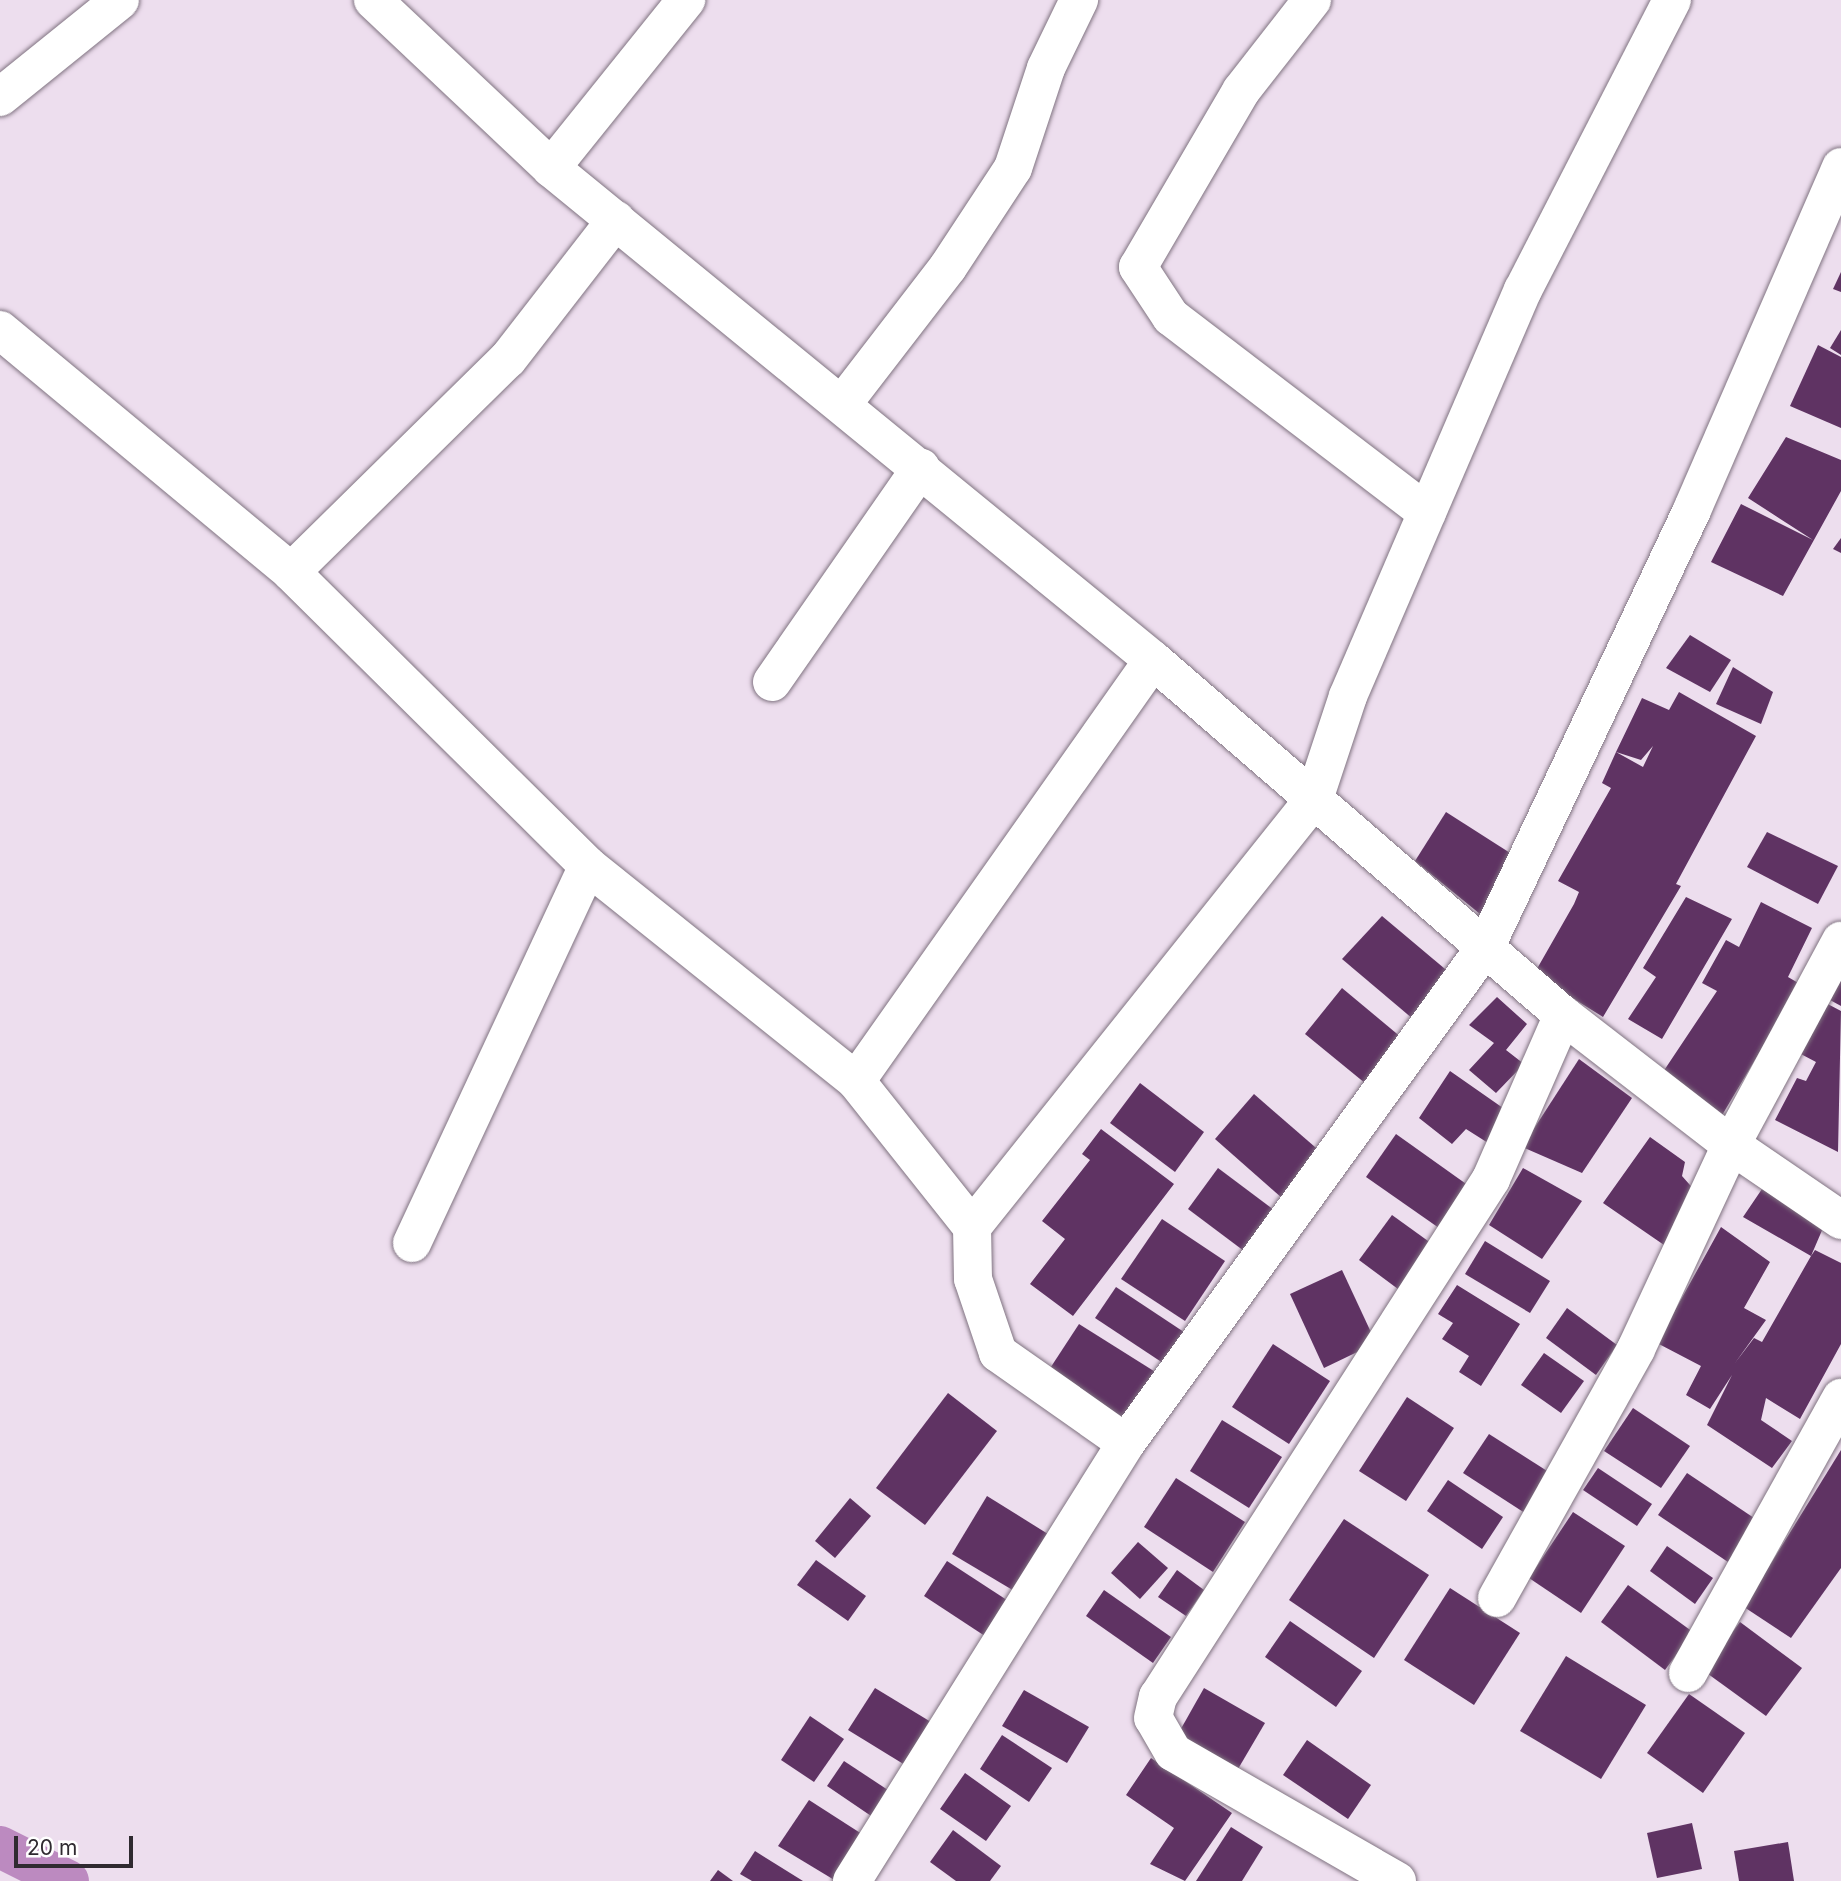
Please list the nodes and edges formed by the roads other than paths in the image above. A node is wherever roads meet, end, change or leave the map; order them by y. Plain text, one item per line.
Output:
1 (120, 0) edge
2 (373, 0) edge
3 (686, 0) edge
4 (1079, 0) edge
5 (1312, 0) edge
6 (1672, 0) edge
7 (0, 97) edge
8 (1841, 167) edge
9 (551, 168) junction
10 (616, 220) junction
11 (0, 330) edge
12 (844, 402) junction
13 (921, 468) junction
14 (1427, 513) junction
15 (291, 572) junction
16 (1153, 660) junction
17 (772, 682) dead end
18 (1314, 799) junction
19 (589, 866) junction
20 (1841, 941) edge
21 (1486, 946) junction
22 (1563, 1015) junction
23 (856, 1081) junction
24 (1731, 1145) junction
25 (1841, 1220) edge
26 (972, 1227) junction
27 (412, 1243) dead end
28 (1841, 1398) edge
29 (1126, 1443) junction
30 (1497, 1598) dead end
31 (1688, 1672) dead end
32 (852, 1881) edge
33 (1397, 1881) edge

1 - 7 street
2 - 9 street
3 - 9 street
4 - 12 street
5 - 14 street
6 - 14 street
8 - 21 street
9 - 10 street
10 - 12 street
10 - 15 street
11 - 15 street
12 - 13 street
13 - 16 street
13 - 17 street
14 - 18 street
15 - 19 street
16 - 18 street
16 - 23 street
18 - 21 street
18 - 26 street
19 - 23 street
19 - 27 street
20 - 24 street
21 - 22 street
21 - 29 street
22 - 24 street
22 - 33 street
23 - 26 street
24 - 25 street
24 - 30 street
26 - 29 street
28 - 31 street
29 - 32 street

